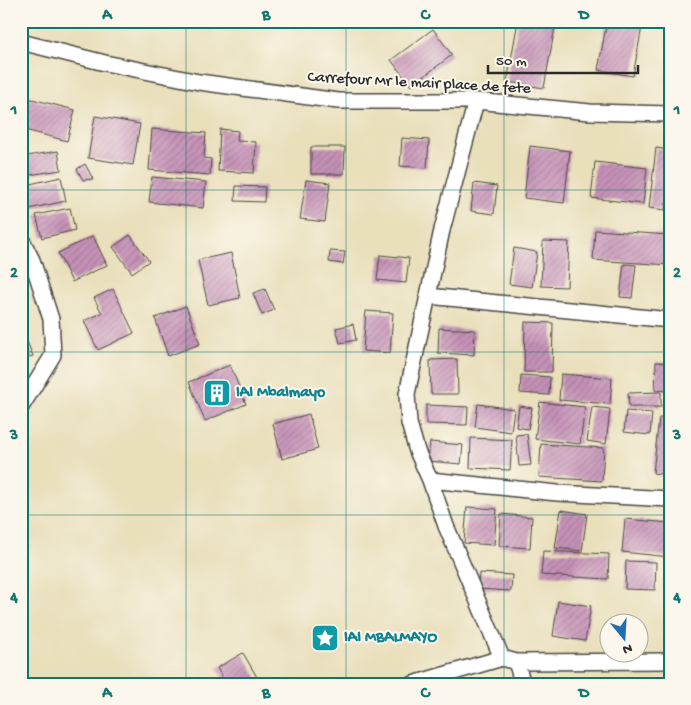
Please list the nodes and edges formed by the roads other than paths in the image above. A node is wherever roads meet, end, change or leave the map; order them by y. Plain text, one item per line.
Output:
1 (21, 42) edge
2 (476, 101) junction
3 (670, 114) edge
4 (21, 238) edge
5 (428, 296) junction
6 (670, 320) edge
7 (21, 408) edge
8 (430, 480) junction
9 (670, 499) edge
10 (509, 660) junction
11 (670, 661) edge
12 (413, 684) edge
13 (523, 684) edge

1 - 2 street, Carrefour Mr le mair place de fete
2 - 3 street, Carrefour Mr le mair place de fete
2 - 5 street
4 - 7 street
5 - 6 street
5 - 8 street
8 - 9 street
8 - 10 street
10 - 11 street
10 - 12 street
10 - 13 street

